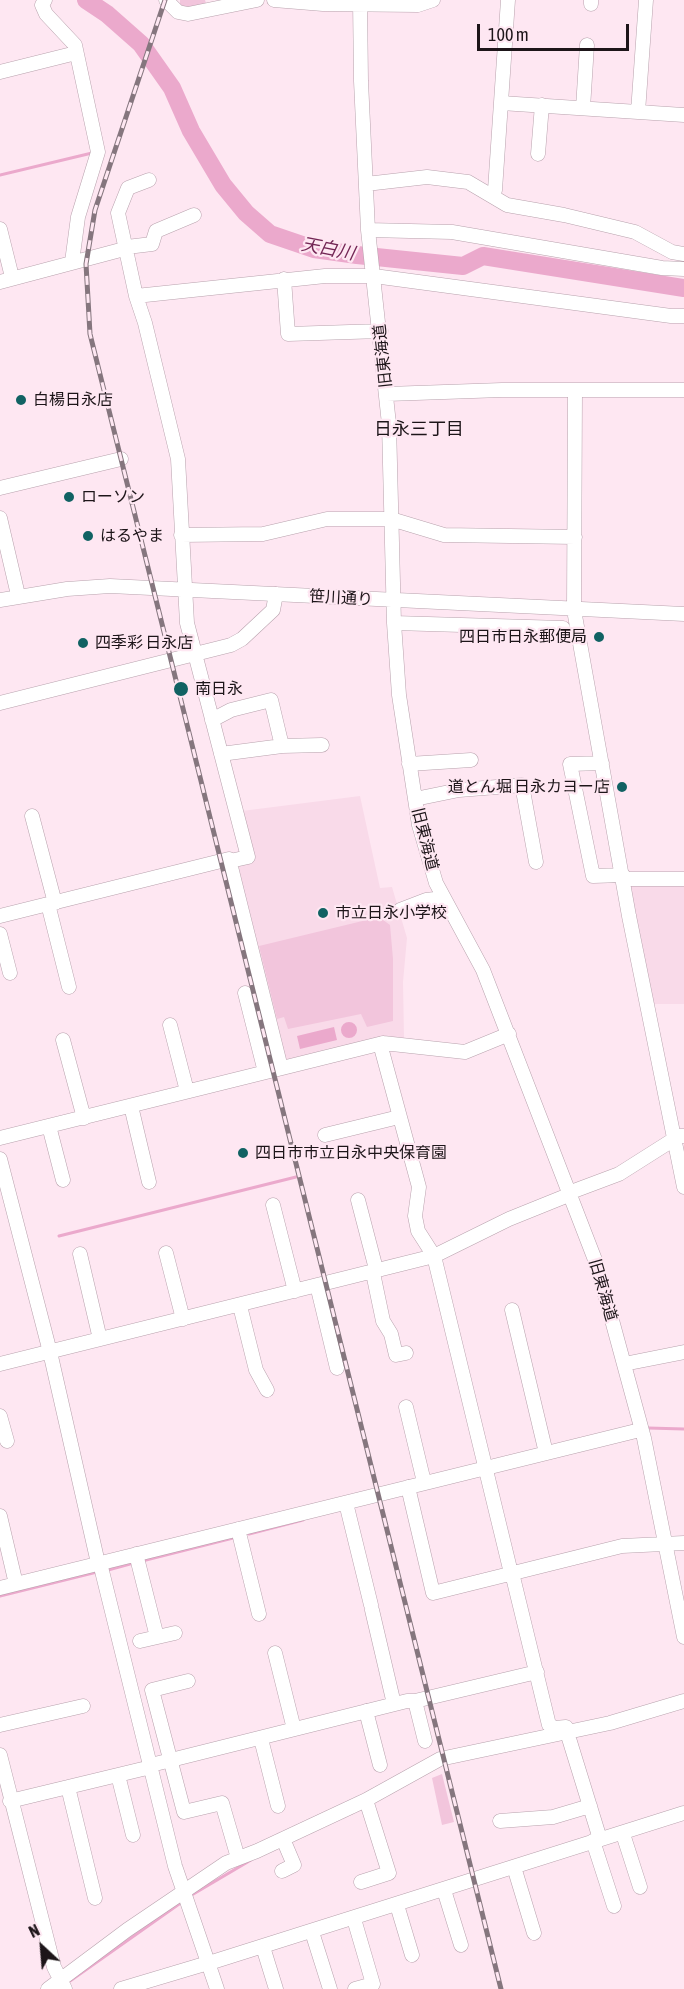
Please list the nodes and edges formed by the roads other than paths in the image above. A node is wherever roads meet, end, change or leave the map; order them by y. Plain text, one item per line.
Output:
1 (166, 0) edge
2 (257, 0) edge
3 (274, 0) edge
4 (433, 0) edge
5 (508, 0) edge
6 (646, 0) edge
7 (44, 1) edge
8 (360, 2) edge
9 (587, 45) dead end
10 (76, 53) junction
11 (0, 72) edge
12 (501, 103) junction
13 (542, 105) junction
14 (583, 108) junction
15 (638, 112) junction
16 (684, 115) edge
17 (538, 154) dead end
18 (149, 180) dead end
19 (366, 184) junction
20 (492, 196) junction
21 (194, 215) dead end
22 (0, 229) edge
23 (368, 232) junction
24 (128, 248) junction
25 (684, 254) edge
26 (72, 262) junction
27 (684, 269) edge
28 (373, 273) junction
29 (284, 279) junction
30 (6, 280) edge
31 (136, 296) junction
32 (684, 316) edge
33 (381, 331) junction
34 (576, 390) junction
35 (684, 390) edge
36 (387, 394) junction
37 (121, 459) dead end
38 (0, 488) edge
39 (0, 518) edge
40 (392, 519) junction
41 (181, 535) junction
42 (575, 537) junction
43 (183, 588) junction
44 (276, 594) junction
45 (18, 596) junction
46 (0, 600) edge
47 (393, 601) junction
48 (498, 606) junction
49 (514, 606) junction
50 (574, 610) junction
51 (684, 615) edge
52 (394, 623) junction
53 (500, 625) junction
54 (518, 626) junction
55 (563, 628) dead end
56 (196, 655) junction
57 (0, 703) edge
58 (212, 720) junction
59 (322, 745) dead end
60 (282, 746) junction
61 (221, 754) junction
62 (471, 760) dead end
63 (602, 763) junction
64 (409, 764) junction
65 (415, 799) junction
66 (32, 816) dead end
67 (230, 861) junction
68 (536, 862) dead end
69 (623, 877) junction
70 (684, 879) edge
71 (444, 898) junction
72 (51, 903) junction
73 (400, 910) dead end
74 (0, 916) edge
75 (0, 934) edge
76 (10, 973) dead end
77 (69, 987) dead end
78 (245, 993) dead end
79 (170, 1025) dead end
80 (509, 1034) junction
81 (63, 1040) dead end
82 (383, 1043) junction
83 (281, 1068) junction
84 (265, 1072) junction
85 (187, 1091) junction
86 (131, 1106) junction
87 (399, 1117) junction
88 (84, 1118) junction
89 (50, 1126) junction
90 (325, 1135) dead end
91 (679, 1137) edge
92 (0, 1138) edge
93 (0, 1159) edge
94 (63, 1180) dead end
95 (149, 1182) dead end
96 (684, 1187) edge
97 (571, 1193) junction
98 (358, 1200) dead end
99 (273, 1205) dead end
100 (166, 1253) dead end
101 (80, 1254) dead end
102 (434, 1256) junction
103 (374, 1271) junction
104 (317, 1285) junction
105 (295, 1291) junction
106 (240, 1306) junction
107 (512, 1310) dead end
108 (183, 1319) junction
109 (100, 1339) junction
110 (50, 1352) junction
111 (684, 1352) edge
112 (406, 1353) dead end
113 (0, 1364) edge
114 (624, 1364) junction
115 (337, 1368) dead end
116 (267, 1390) dead end
117 (406, 1407) dead end
118 (0, 1416) edge
119 (640, 1430) junction
120 (7, 1441) dead end
121 (546, 1453) junction
122 (485, 1467) junction
123 (424, 1482) junction
124 (408, 1487) junction
125 (346, 1503) junction
126 (0, 1516) edge
127 (238, 1529) junction
128 (665, 1543) junction
129 (684, 1543) edge
130 (136, 1554) junction
131 (99, 1563) junction
132 (511, 1573) junction
133 (16, 1584) junction
134 (0, 1588) edge
135 (259, 1614) dead end
136 (175, 1633) dead end
137 (157, 1636) junction
138 (684, 1637) edge
139 (140, 1641) dead end
140 (275, 1653) dead end
141 (537, 1672) junction
142 (188, 1681) dead end
143 (415, 1701) junction
144 (684, 1701) edge
145 (394, 1704) junction
146 (83, 1706) dead end
147 (366, 1711) junction
148 (0, 1725) edge
149 (294, 1729) junction
150 (570, 1731) junction
151 (261, 1738) junction
152 (425, 1741) dead end
153 (0, 1755) edge
154 (170, 1760) junction
155 (380, 1765) dead end
156 (151, 1766) junction
157 (118, 1775) junction
158 (68, 1787) junction
159 (10, 1801) junction
160 (367, 1803) junction
161 (278, 1806) dead end
162 (590, 1806) junction
163 (684, 1813) edge
164 (500, 1821) dead end
165 (623, 1834) junction
166 (133, 1835) dead end
167 (596, 1840) junction
168 (284, 1843) junction
169 (238, 1858) junction
170 (514, 1867) junction
171 (282, 1870) dead end
172 (361, 1882) dead end
173 (640, 1887) dead end
174 (444, 1890) junction
175 (186, 1896) junction
176 (94, 1898) dead end
177 (397, 1905) junction
178 (614, 1906) dead end
179 (354, 1919) junction
180 (312, 1932) junction
181 (534, 1933) dead end
182 (461, 1945) dead end
183 (263, 1947) junction
184 (412, 1955) dead end
185 (208, 1963) junction
186 (156, 1984) edge
187 (58, 1985) edge
188 (121, 1989) edge
189 (217, 1989) edge
190 (276, 1989) edge
191 (330, 1989) edge
192 (356, 1989) edge

1 - 2 street
3 - 8 street
4 - 8 street
5 - 12 street
6 - 15 street
7 - 10 street
8 - 19 street, 旧東海道
9 - 14 street
10 - 11 street
10 - 26 street
12 - 13 street
12 - 20 street
13 - 14 street
13 - 17 street
14 - 15 street
15 - 16 street
18 - 24 street
19 - 20 street
19 - 23 street, 旧東海道
20 - 25 street
21 - 24 street
22 - 30 street
23 - 27 street
23 - 28 street, 旧東海道
24 - 26 street
24 - 31 street
26 - 30 street
28 - 29 street
28 - 32 street
28 - 33 street, 旧東海道
29 - 31 street
29 - 33 street
31 - 41 street
33 - 36 street, 旧東海道
34 - 35 street
34 - 36 street
34 - 42 street
36 - 40 street, 旧東海道
37 - 38 street
39 - 45 street
40 - 41 street
40 - 42 street
40 - 47 street, 旧東海道
41 - 43 street
42 - 50 street
43 - 44 street, 笹川通り
43 - 45 street, 笹川通り
43 - 56 street
44 - 47 street, 笹川通り
44 - 56 street
45 - 46 street, 笹川通り
47 - 48 street, 笹川通り
47 - 52 street, 旧東海道
48 - 49 street, 笹川通り
48 - 53 street
49 - 50 street, 笹川通り
49 - 54 street
50 - 51 street, 笹川通り
50 - 63 street
52 - 53 street
52 - 64 street, 旧東海道
53 - 54 street
54 - 55 street
56 - 57 street
56 - 58 street
58 - 60 street
58 - 61 street
59 - 60 street
60 - 61 street
61 - 67 street
62 - 64 street
63 - 69 street
63 - 69 street
64 - 65 street, 旧東海道
65 - 68 street
65 - 71 street, 旧東海道
66 - 72 street
67 - 72 street
67 - 83 street
69 - 70 street
69 - 91 street
71 - 73 street
71 - 80 street, 旧東海道
72 - 74 street
72 - 77 street
75 - 76 street
78 - 84 street
79 - 85 street
80 - 82 street
80 - 97 street, 旧東海道
81 - 88 street
82 - 83 street
82 - 87 street
83 - 84 street
84 - 85 street
85 - 86 street
86 - 88 street
86 - 95 street
87 - 90 street
87 - 102 street
88 - 89 street
89 - 92 street
89 - 94 street
91 - 96 street
91 - 97 street
93 - 110 street
97 - 102 street
97 - 114 street, 旧東海道
98 - 103 street
99 - 105 street
100 - 108 street
101 - 109 street
102 - 103 street
102 - 122 street
103 - 104 street
103 - 112 street
104 - 105 street
104 - 115 street
105 - 106 street
106 - 108 street
106 - 116 street
107 - 121 street
108 - 109 street
109 - 110 street
110 - 113 street
110 - 131 street
111 - 114 street
114 - 119 street, 旧東海道
117 - 123 street
118 - 120 street
119 - 121 street
119 - 128 street, 旧東海道
121 - 122 street
122 - 123 street
122 - 132 street
123 - 124 street
124 - 125 street
124 - 132 street
125 - 127 street
125 - 145 street
126 - 133 street
127 - 130 street
127 - 135 street
128 - 129 street
128 - 132 street
128 - 138 street, 旧東海道
130 - 131 street
130 - 137 street
131 - 133 street
131 - 156 street
132 - 141 street
133 - 134 street
136 - 137 street
137 - 139 street
140 - 149 street
141 - 143 street
141 - 150 street
142 - 154 street
143 - 145 street
143 - 152 street
144 - 150 street
145 - 147 street
146 - 148 street
147 - 149 street
147 - 155 street
149 - 151 street
150 - 160 street
150 - 162 street
151 - 154 street
151 - 161 street
153 - 159 street
154 - 156 street
154 - 169 street
156 - 157 street
156 - 175 street
157 - 158 street
157 - 166 street
158 - 159 street
158 - 176 street
159 - 187 street
160 - 168 street
160 - 172 street
162 - 164 street
162 - 167 street
163 - 165 street
165 - 167 street
165 - 173 street
167 - 170 street
167 - 178 street
168 - 169 street
168 - 171 street
169 - 175 street
170 - 174 street
170 - 181 street
174 - 177 street
174 - 182 street
175 - 185 street
175 - 187 street
177 - 179 street
177 - 184 street
179 - 180 street
179 - 192 street
180 - 183 street
180 - 191 street
183 - 185 street
183 - 190 street
185 - 186 street
185 - 189 street
186 - 188 street

